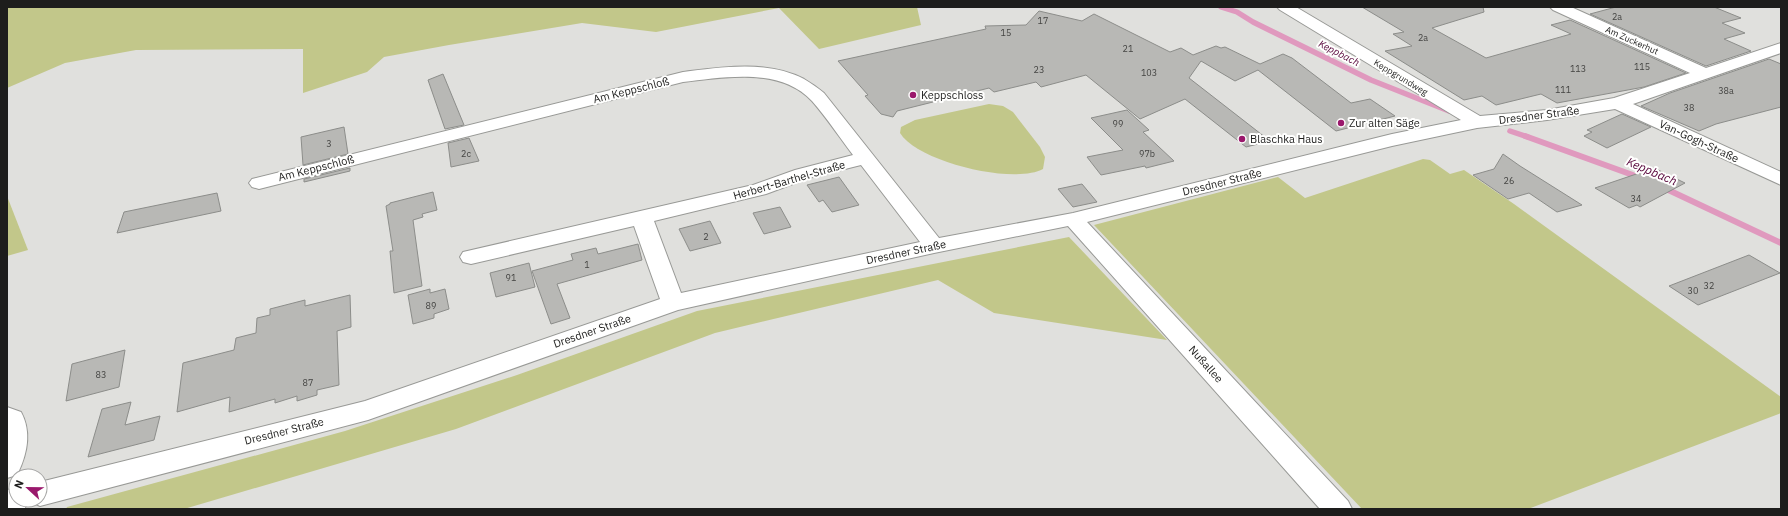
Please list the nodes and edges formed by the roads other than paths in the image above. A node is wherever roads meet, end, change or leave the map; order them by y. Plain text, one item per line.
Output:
1 (1285, 7) edge
2 (1558, 7) edge
3 (1781, 48) edge
4 (1706, 74) junction
5 (1617, 103) junction
6 (1477, 122) junction
7 (866, 158) junction
8 (1781, 179) edge
9 (259, 183) dead end
10 (642, 218) junction
11 (1073, 219) junction
12 (934, 246) junction
13 (472, 257) dead end
14 (673, 303) junction
15 (7, 417) edge
16 (7, 467) edge
17 (48, 492) edge
18 (1338, 509) edge

1 - 6 street, Keppgrundweg
2 - 4 street, Am Zuckerhut
3 - 4 street, Dresdner Straße
4 - 5 street, Dresdner Straße
5 - 6 street, Dresdner Straße
5 - 8 street, Van-Gogh-Straße
6 - 11 street, Dresdner Straße
7 - 9 street, Am Keppschloß
7 - 10 street, Herbert-Barthel-Straße
7 - 12 street, Am Keppschloß
10 - 13 street, Herbert-Barthel-Straße
10 - 14 street
11 - 12 street, Dresdner Straße
11 - 18 street, Nußallee
12 - 14 street, Dresdner Straße
14 - 17 street, Dresdner Straße
15 - 16 street

